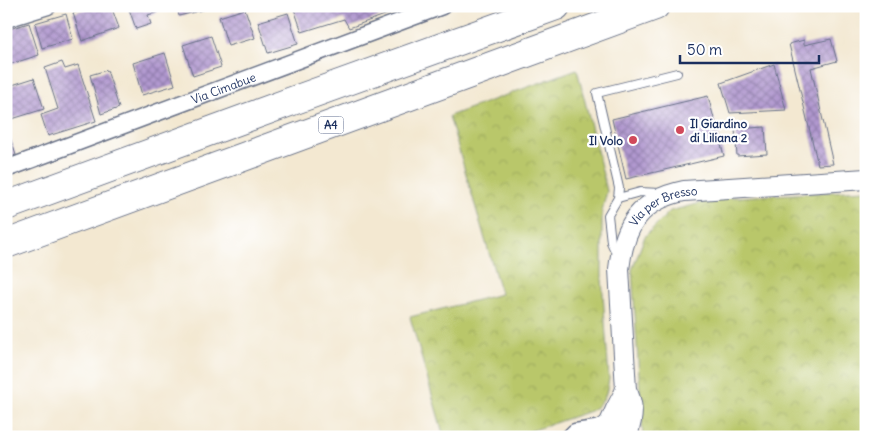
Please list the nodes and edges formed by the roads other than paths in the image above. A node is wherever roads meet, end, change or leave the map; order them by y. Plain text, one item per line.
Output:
1 (48, 6) edge
2 (442, 6) edge
3 (556, 6) edge
4 (655, 6) edge
5 (416, 11) edge
6 (6, 19) edge
7 (677, 73) dead end
8 (6, 169) edge
9 (866, 179) edge
10 (674, 193) junction
11 (618, 198) junction
12 (6, 206) edge
13 (6, 244) edge
14 (620, 261) junction
15 (614, 432) edge
16 (570, 437) edge

1 - 6 street
2 - 5 street, Via Cimabue
3 - 12 highway
4 - 13 highway, A4
5 - 8 street, Via Cimabue
7 - 11 lane
9 - 10 street, Via per Bresso
10 - 11 lane
10 - 14 street, Via per Bresso
11 - 14 lane
14 - 15 street, Via per Bresso
15 - 16 street

